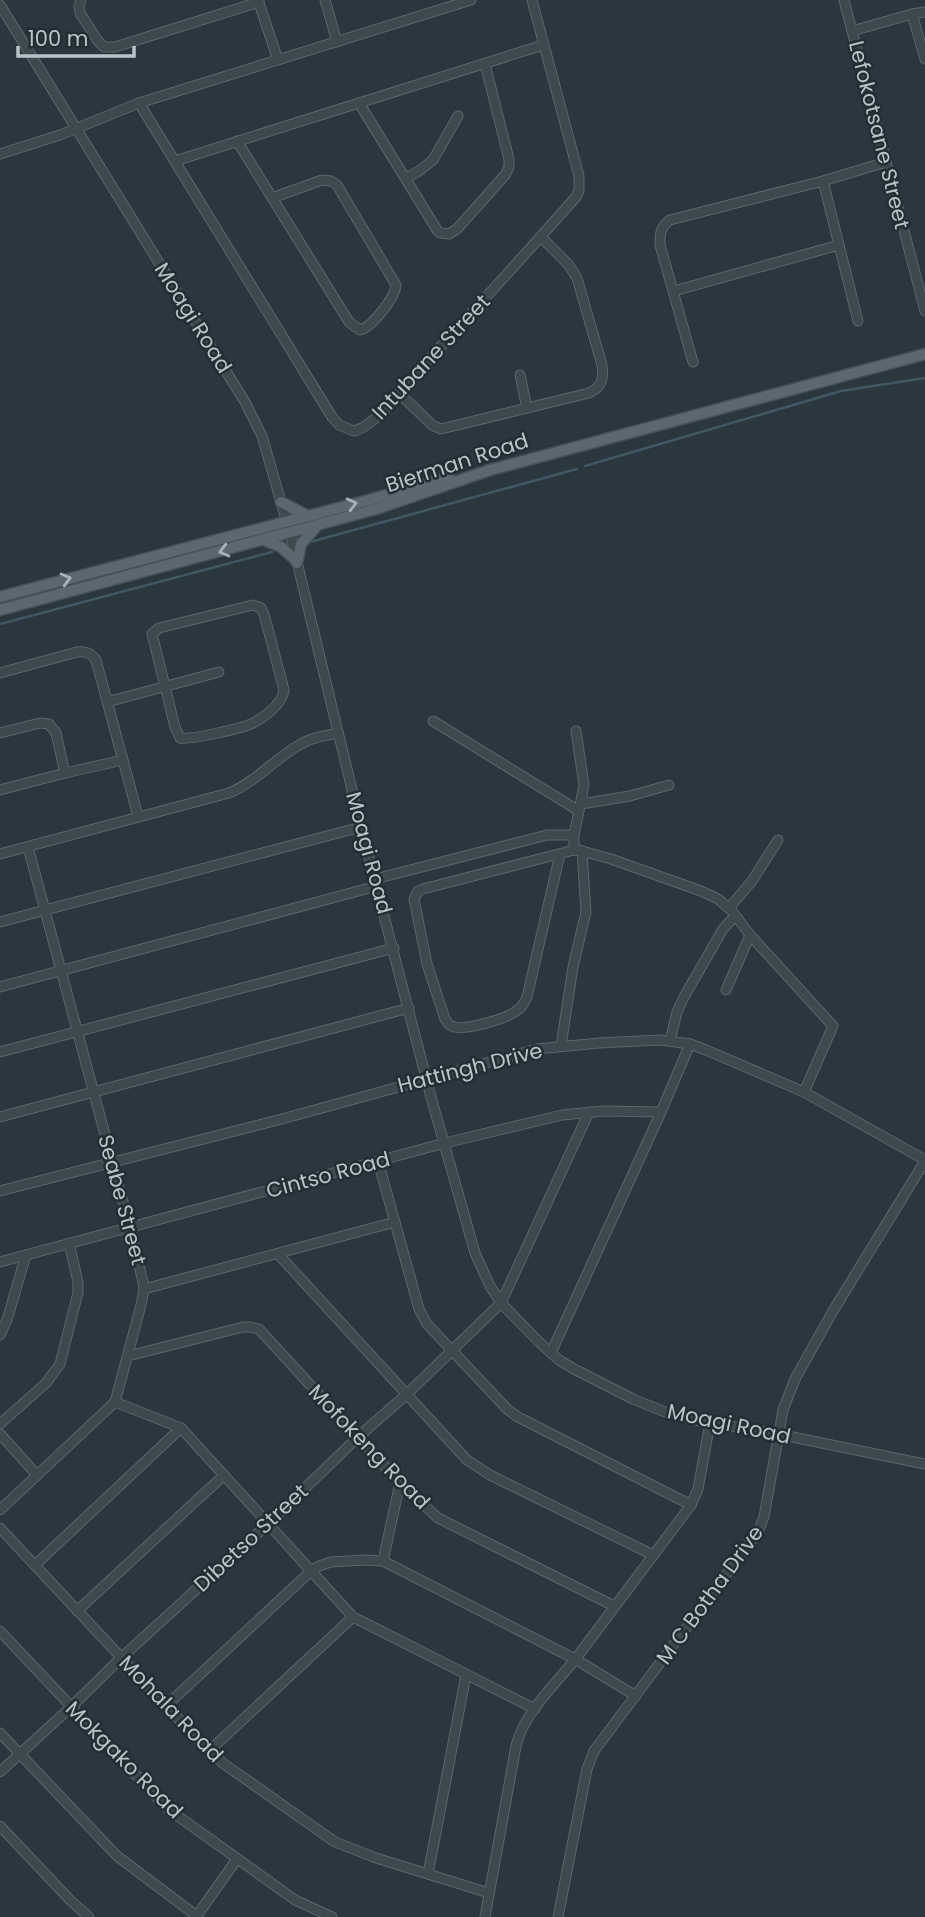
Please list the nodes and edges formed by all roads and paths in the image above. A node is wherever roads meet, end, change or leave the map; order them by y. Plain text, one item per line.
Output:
1 (81, 0) edge
2 (325, 0) edge
3 (471, 0) edge
4 (531, 0) edge
5 (844, 0) edge
6 (259, 1) edge
7 (0, 5) edge
8 (925, 12) edge
9 (912, 14) junction
10 (852, 31) junction
11 (337, 42) junction
12 (543, 45) junction
13 (925, 59) edge
14 (278, 60) junction
15 (485, 64) junction
16 (139, 103) junction
17 (359, 103) junction
18 (458, 117) dead end
19 (77, 128) junction
20 (237, 141) junction
21 (0, 154) edge
22 (175, 161) junction
23 (886, 162) junction
24 (406, 178) junction
25 (822, 181) junction
26 (272, 198) junction
27 (541, 237) junction
28 (839, 245) junction
29 (674, 291) junction
30 (924, 306) edge
31 (858, 321) dead end
32 (925, 352) edge
33 (693, 362) dead end
34 (520, 374) dead end
35 (399, 393) junction
36 (527, 408) junction
37 (281, 502) junction
38 (308, 516) junction
39 (286, 521) junction
40 (318, 525) junction
41 (290, 533) junction
42 (264, 540) junction
43 (297, 562) junction
44 (0, 597) edge
45 (0, 610) edge
46 (219, 672) dead end
47 (0, 673) edge
48 (164, 687) junction
49 (107, 702) junction
50 (433, 721) dead end
51 (576, 731) dead end
52 (0, 733) edge
53 (338, 733) junction
54 (123, 760) junction
55 (65, 773) junction
56 (669, 785) dead end
57 (0, 790) edge
58 (580, 808) junction
59 (138, 816) junction
60 (361, 827) junction
61 (574, 835) junction
62 (778, 840) dead end
63 (28, 847) junction
64 (578, 851) junction
65 (0, 854) edge
66 (560, 854) junction
67 (376, 882) junction
68 (729, 908) junction
69 (46, 910) junction
70 (736, 916) junction
71 (0, 922) edge
72 (750, 935) junction
73 (394, 948) junction
74 (61, 971) junction
75 (0, 987) edge
76 (726, 990) dead end
77 (409, 1008) junction
78 (77, 1031) junction
79 (670, 1041) junction
80 (690, 1044) junction
81 (561, 1046) junction
82 (0, 1052) edge
83 (427, 1078) junction
84 (93, 1091) junction
85 (804, 1092) junction
86 (590, 1112) junction
87 (661, 1112) junction
88 (0, 1117) edge
89 (444, 1143) junction
90 (378, 1161) junction
91 (925, 1161) edge
92 (112, 1163) junction
93 (0, 1191) edge
94 (395, 1222) junction
95 (130, 1228) junction
96 (69, 1243) junction
97 (278, 1254) junction
98 (26, 1255) junction
99 (0, 1262) edge
100 (144, 1289) junction
101 (501, 1303) junction
102 (0, 1335) edge
103 (452, 1351) junction
104 (551, 1353) junction
105 (128, 1356) junction
106 (406, 1395) junction
107 (115, 1402) junction
108 (710, 1423) junction
109 (0, 1424) edge
110 (181, 1428) junction
111 (0, 1434) edge
112 (778, 1434) junction
113 (358, 1437) junction
114 (925, 1464) edge
115 (37, 1475) junction
116 (223, 1476) junction
117 (400, 1483) junction
118 (691, 1505) junction
119 (0, 1510) edge
120 (268, 1524) junction
121 (0, 1528) edge
122 (653, 1555) junction
123 (383, 1561) junction
124 (35, 1565) junction
125 (311, 1571) junction
126 (614, 1606) junction
127 (77, 1611) junction
128 (353, 1617) junction
129 (0, 1631) edge
130 (121, 1658) junction
131 (575, 1659) junction
132 (466, 1675) junction
133 (636, 1696) junction
134 (166, 1706) junction
135 (71, 1707) junction
136 (535, 1709) junction
137 (0, 1733) edge
138 (209, 1751) junction
139 (19, 1754) junction
140 (0, 1772) edge
141 (0, 1826) edge
142 (237, 1859) junction
143 (428, 1874) junction
144 (489, 1893) junction
145 (89, 1917) edge
146 (197, 1917) edge
147 (332, 1917) edge
148 (485, 1917) edge
149 (558, 1917) edge

1 - 6 street
2 - 11 street
3 - 11 street
4 - 12 street, Intubane Street
5 - 10 street, Lefokotsane Street
6 - 14 street
7 - 19 street, Moagi Road
8 - 9 street
9 - 10 street
9 - 13 street
10 - 23 street, Lefokotsane Street
11 - 14 street
12 - 15 street
12 - 27 street, Intubane Street
14 - 16 street
15 - 17 street
15 - 24 street
16 - 19 street
16 - 22 street, Intubane Street
17 - 20 street
17 - 24 street
18 - 24 street
19 - 21 street
19 - 37 street, Moagi Road
20 - 22 street
20 - 26 street
22 - 35 street, Intubane Street
23 - 25 street
23 - 30 street, Lefokotsane Street
25 - 28 street
25 - 29 street
26 - 26 street
27 - 35 street, Intubane Street
27 - 36 street
28 - 29 street
28 - 31 street
29 - 33 street
38 -> 32 main road, Bierman Road
32 - 40 main road, Bierman Road
34 - 36 street
35 - 36 street
37 - 38 main road
37 - 39 street, Moagi Road
38 - 39 main road, Bierman Road
39 - 41 street, Moagi Road
44 -> 39 main road, Bierman Road
40 - 41 main road, Bierman Road
40 - 43 main road
41 - 42 main road, Bierman Road
41 - 43 street, Moagi Road
42 - 43 main road
42 -> 45 main road, Bierman Road
43 - 53 street, Moagi Road
46 - 48 street
47 - 49 street
48 - 48 street
48 - 49 street
49 - 54 street
50 - 58 street
51 - 58 street
52 - 55 street
53 - 59 street
53 - 60 street, Moagi Road
54 - 55 street
54 - 59 street
55 - 57 street
56 - 58 street
58 - 61 street
59 - 63 street
60 - 67 street, Moagi Road
60 - 69 street
61 - 64 street
61 - 67 street
62 - 68 street
63 - 65 street
63 - 69 street, Seabe Street
64 - 66 street
64 - 68 street
64 - 81 street
66 - 66 street
67 - 73 street, Moagi Road
67 - 74 street
68 - 70 street
69 - 71 street
69 - 74 street, Seabe Street
70 - 72 street
70 - 79 street
72 - 76 street
72 - 85 street
73 - 77 street, Moagi Road
73 - 78 street
74 - 75 street
74 - 78 street, Seabe Street
77 - 83 street, Moagi Road
77 - 84 street
78 - 82 street
78 - 84 street, Seabe Street
79 - 80 street, Hattingh Drive
79 - 81 street, Hattingh Drive
80 - 85 street, Hattingh Drive
80 - 87 street
81 - 83 street, Hattingh Drive
83 - 89 street, Moagi Road
83 - 92 street, Hattingh Drive
84 - 88 street
84 - 92 street, Seabe Street
85 - 91 street, Hattingh Drive
86 - 87 street, Cintso Road
86 - 89 street, Cintso Road
86 - 101 street
87 - 104 street
89 - 90 street, Cintso Road
89 - 101 street, Moagi Road
90 - 94 street
90 - 95 street, Cintso Road
91 - 112 street, M C Botha Drive
92 - 93 street, Hattingh Drive
92 - 95 street, Seabe Street
94 - 97 street
94 - 103 street
95 - 96 street, Cintso Road
95 - 100 street, Seabe Street
96 - 98 street, Cintso Road
96 - 109 street
97 - 100 street
97 - 106 street
98 - 99 street, Cintso Road
98 - 102 street
100 - 105 street, Seabe Street
101 - 103 street, Dibetso Street
101 - 104 street, Moagi Road
103 - 106 street, Dibetso Street
103 - 118 street
104 - 108 street, Moagi Road
105 - 107 street, Seabe Street
105 - 113 street, Mofokeng Road
106 - 113 street, Dibetso Street
106 - 122 street
107 - 110 street
107 - 115 street
108 - 112 street, Moagi Road
108 - 118 street
110 - 116 street
110 - 124 street
111 - 115 street
112 - 114 street, Moagi Road
112 - 133 street, M C Botha Drive
113 - 117 street, Mofokeng Road
113 - 120 street, Dibetso Street
115 - 119 street
116 - 120 street
116 - 127 street
117 - 123 street
117 - 126 street, Mofokeng Road
118 - 122 street
120 - 125 street
120 - 130 street, Dibetso Street
121 - 124 street, Mohala Road
122 - 126 street
123 - 125 street
123 - 131 street
124 - 127 street, Mohala Road
125 - 128 street
125 - 134 street
126 - 131 street
127 - 130 street, Mohala Road
128 - 132 street
128 - 138 street
129 - 135 street, Mokgako Road
130 - 134 street, Mohala Road
130 - 135 street, Dibetso Street
131 - 133 street
131 - 136 street
132 - 136 street
132 - 143 street
133 - 149 street, M C Botha Drive
134 - 138 street, Mohala Road
135 - 139 street, Dibetso Street
135 - 142 street, Mokgako Road
136 - 144 street
137 - 139 street
138 - 143 street, Mohala Road
139 - 140 street, Dibetso Street
139 - 146 street
141 - 145 street
142 - 146 street
142 - 147 street, Mokgako Road
143 - 144 street, Mohala Road
144 - 148 street

